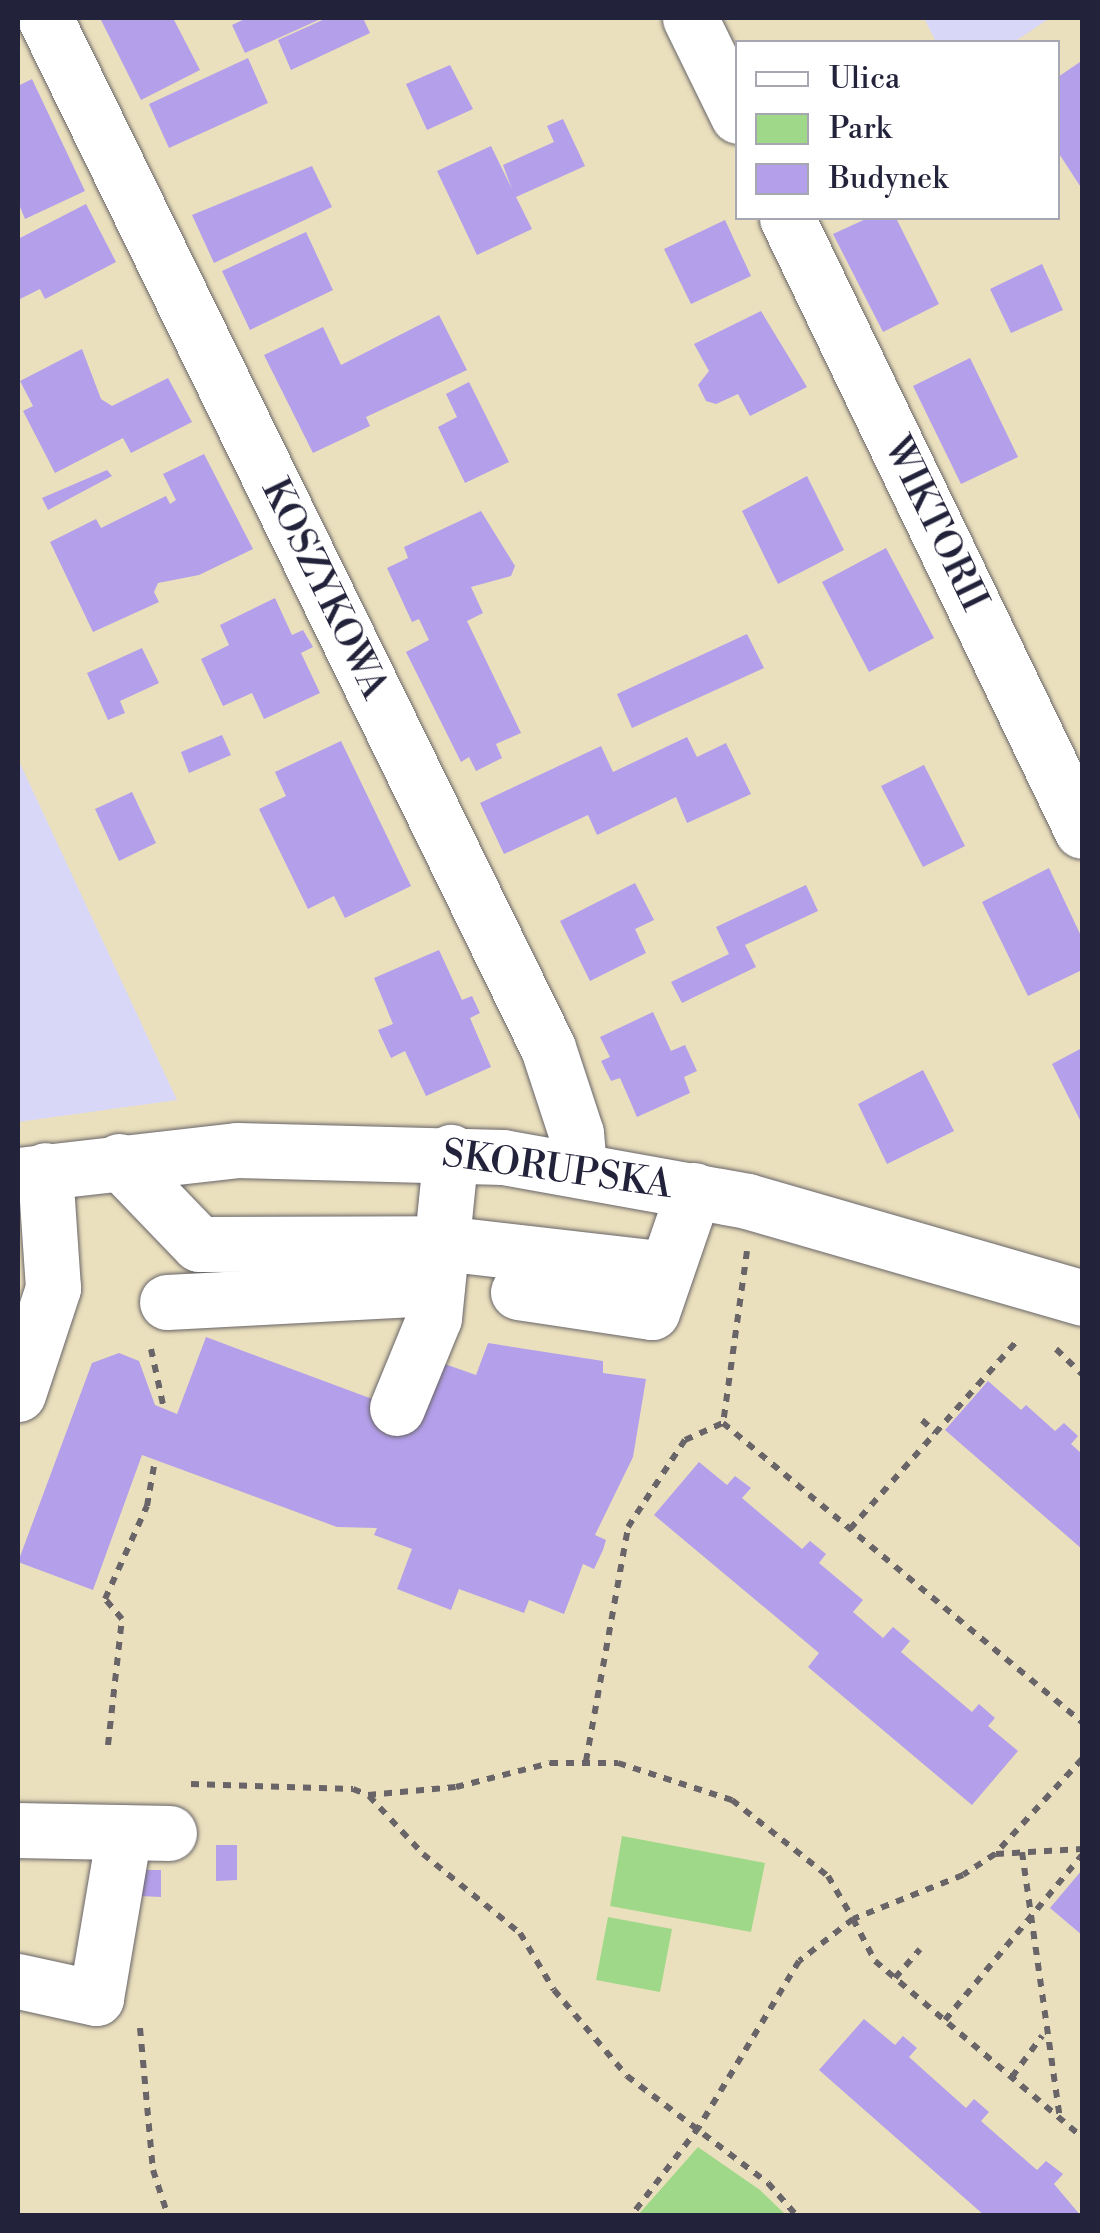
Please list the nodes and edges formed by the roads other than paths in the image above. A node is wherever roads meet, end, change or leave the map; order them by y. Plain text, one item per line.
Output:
1 (45, 18) edge
2 (690, 18) edge
3 (735, 110) edge
4 (787, 220) edge
5 (1082, 831) edge
6 (451, 1152) junction
7 (119, 1161) junction
8 (578, 1169) junction
9 (31, 1173) edge
10 (694, 1190) junction
11 (440, 1266) junction
12 (657, 1267) junction
13 (518, 1292) dead end
14 (1082, 1298) edge
15 (166, 1302) dead end
16 (30, 1329) edge
17 (18, 1394) edge
18 (397, 1408) dead end
19 (18, 1830) edge
20 (18, 1981) edge

1 - 8 street, KOSZYKOWA
2 - 3 street
4 - 5 street, WIKTORII
6 - 7 street, SKORUPSKA
6 - 8 street, SKORUPSKA
6 - 11 street
7 - 9 street, SKORUPSKA
7 - 11 street
8 - 10 street, SKORUPSKA
9 - 16 street
10 - 12 street
10 - 14 street, SKORUPSKA
11 - 12 street
11 - 15 street
11 - 18 street
12 - 13 street
16 - 17 street
19 - 20 street

